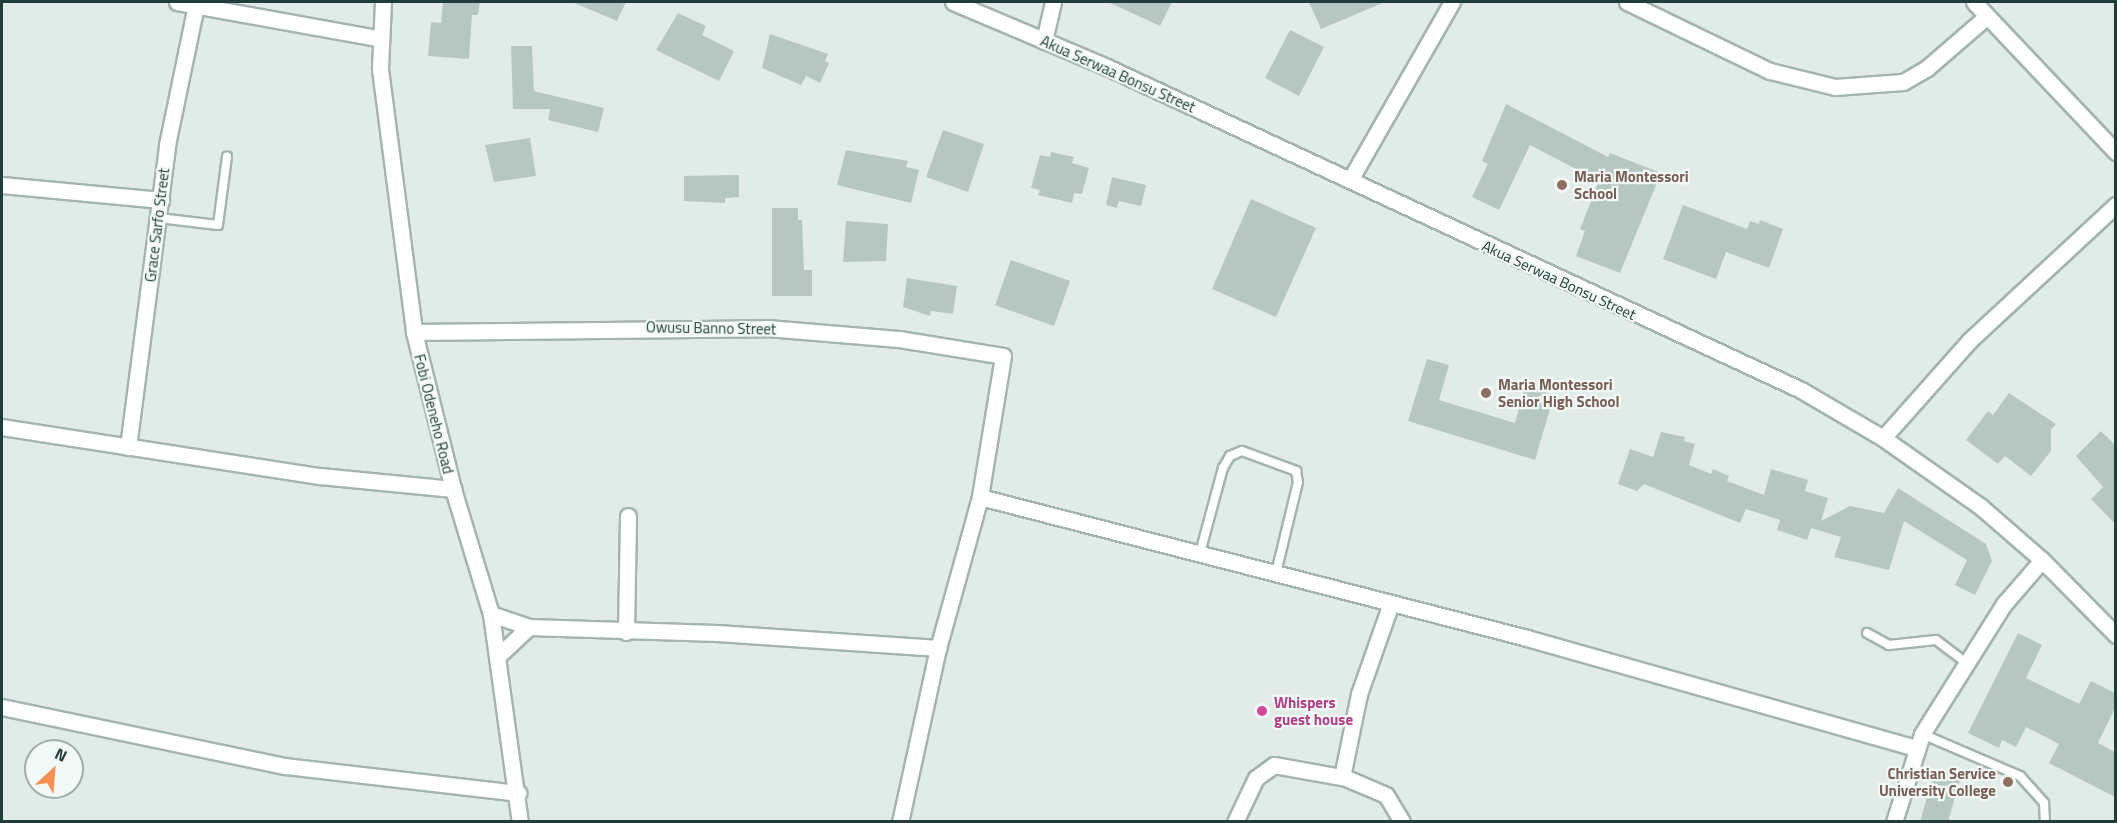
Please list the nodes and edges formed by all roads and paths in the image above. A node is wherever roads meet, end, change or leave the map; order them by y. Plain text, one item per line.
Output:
1 (177, 2) edge
2 (383, 2) edge
3 (952, 2) edge
4 (1053, 2) edge
5 (1452, 2) edge
6 (1627, 2) edge
7 (1974, 2) edge
8 (196, 5) junction
9 (1986, 17) junction
10 (378, 38) junction
11 (1044, 41) junction
12 (2115, 152) edge
13 (227, 157) dead end
14 (1350, 180) junction
15 (2, 185) edge
16 (161, 201) junction
17 (2115, 205) edge
18 (159, 218) junction
19 (414, 332) junction
20 (2, 427) edge
21 (1883, 438) junction
22 (128, 447) junction
23 (453, 489) junction
24 (980, 497) junction
25 (628, 516) dead end
26 (1200, 554) junction
27 (2042, 560) junction
28 (1276, 573) junction
29 (1391, 603) junction
30 (491, 614) junction
31 (529, 627) junction
32 (626, 632) junction
33 (1867, 633) dead end
34 (2115, 635) edge
35 (938, 648) junction
36 (498, 656) junction
37 (1966, 663) junction
38 (2, 707) edge
39 (1918, 741) junction
40 (1342, 777) junction
41 (518, 793) junction
42 (520, 822) edge
43 (900, 822) edge
44 (1234, 822) edge
45 (1402, 822) edge
46 (1894, 822) edge
47 (2045, 822) edge

1 - 8 street
2 - 10 street, Fobi Odeneho Road
3 - 11 street, Akua Serwaa Bonsu Street
4 - 11 street
5 - 14 street
6 - 9 street
7 - 9 street
8 - 10 street
8 - 16 street, Grace Sarfo Street
9 - 12 street
10 - 19 street, Fobi Odeneho Road
11 - 14 street, Akua Serwaa Bonsu Street
13 - 18 lane
14 - 21 street, Akua Serwaa Bonsu Street
15 - 16 street
16 - 18 street, Grace Sarfo Street
17 - 21 street
18 - 22 street, Grace Sarfo Street
19 - 23 street, Fobi Odeneho Road
19 - 24 street, Owusu Banno Street
20 - 22 street
21 - 27 street, Akua Serwaa Bonsu Street
22 - 23 street
23 - 30 street, Fobi Odeneho Road
24 - 26 street
24 - 35 street
25 - 32 street
26 - 28 street
26 - 28 lane
27 - 34 street, Akua Serwaa Bonsu Street
27 - 37 street
28 - 29 street
29 - 39 street
29 - 40 street
30 - 31 street
30 - 36 street, Fobi Odeneho Road
31 - 32 street
31 - 36 street
32 - 35 street
33 - 37 lane
35 - 43 street
36 - 41 street, Fobi Odeneho Road
37 - 39 street
38 - 41 street
39 - 46 street
39 - 47 lane
40 - 44 street
40 - 45 street
41 - 42 street, Fobi Odeneho Road

